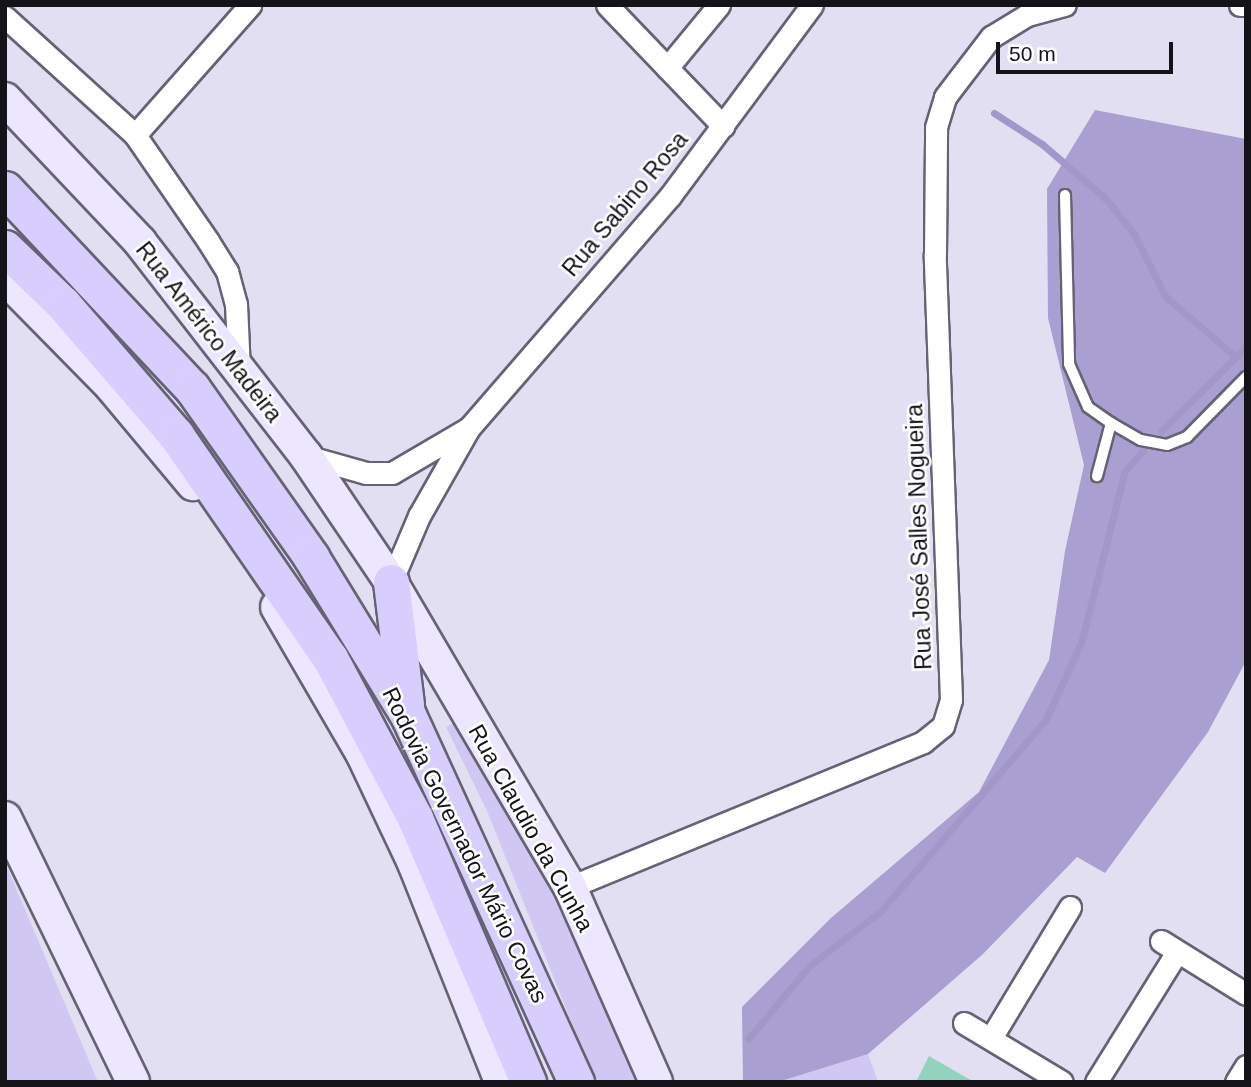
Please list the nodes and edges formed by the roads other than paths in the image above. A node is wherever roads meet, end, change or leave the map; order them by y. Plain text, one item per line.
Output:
1 (250, 5) edge
2 (607, 5) edge
3 (719, 5) edge
4 (812, 5) edge
5 (1065, 5) edge
6 (1240, 5) edge
7 (1246, 5) edge
8 (5, 17) edge
9 (667, 68) junction
10 (5, 99) edge
11 (723, 126) junction
12 (135, 135) junction
13 (5, 189) edge
14 (1065, 195) dead end
15 (5, 248) edge
16 (5, 278) edge
17 (239, 370) junction
18 (1246, 377) edge
19 (1111, 424) junction
20 (469, 428) junction
21 (306, 456) junction
22 (1097, 476) dead end
23 (391, 582) junction
24 (408, 715) junction
25 (5, 818) edge
26 (570, 887) junction
27 (1070, 906) dead end
28 (1246, 994) edge
29 (964, 1023) dead end
30 (990, 1038) junction
31 (1246, 1066) edge
32 (133, 1082) edge
33 (501, 1082) edge
34 (528, 1082) edge
35 (576, 1082) edge
36 (656, 1082) edge
37 (1062, 1082) edge
38 (1096, 1082) edge
39 (1236, 1082) edge

1 - 12 street
2 - 9 street
3 - 9 street
4 - 11 street, Rua Sabino Rosa
5 - 26 street, Rua José Salles Nogueira
6 - 7 street
8 - 12 street
9 - 11 street
10 - 17 street, Rua Américo Madeira
11 - 20 street, Rua Sabino Rosa
12 - 17 street
13 - 24 main road, Rodovia Governador Mário Covas
14 - 19 lane
15 - 34 main road, Rodovia Governador Mário Covas
16 - 33 street
17 - 21 street, Rua Américo Madeira
18 - 19 lane
19 - 22 lane
20 - 21 street, Rua Sabino Rosa
20 - 23 street, Rua Sabino Rosa
21 - 23 street, Rua Américo Madeira
23 - 24 main road
23 - 26 street, Rua Claudio da Cunha
24 - 35 main road, Rodovia Governador Mário Covas
25 - 32 street
26 - 36 street, Rua Claudio da Cunha
27 - 30 street
28 - 38 street
29 - 30 street
30 - 37 street
31 - 39 street

